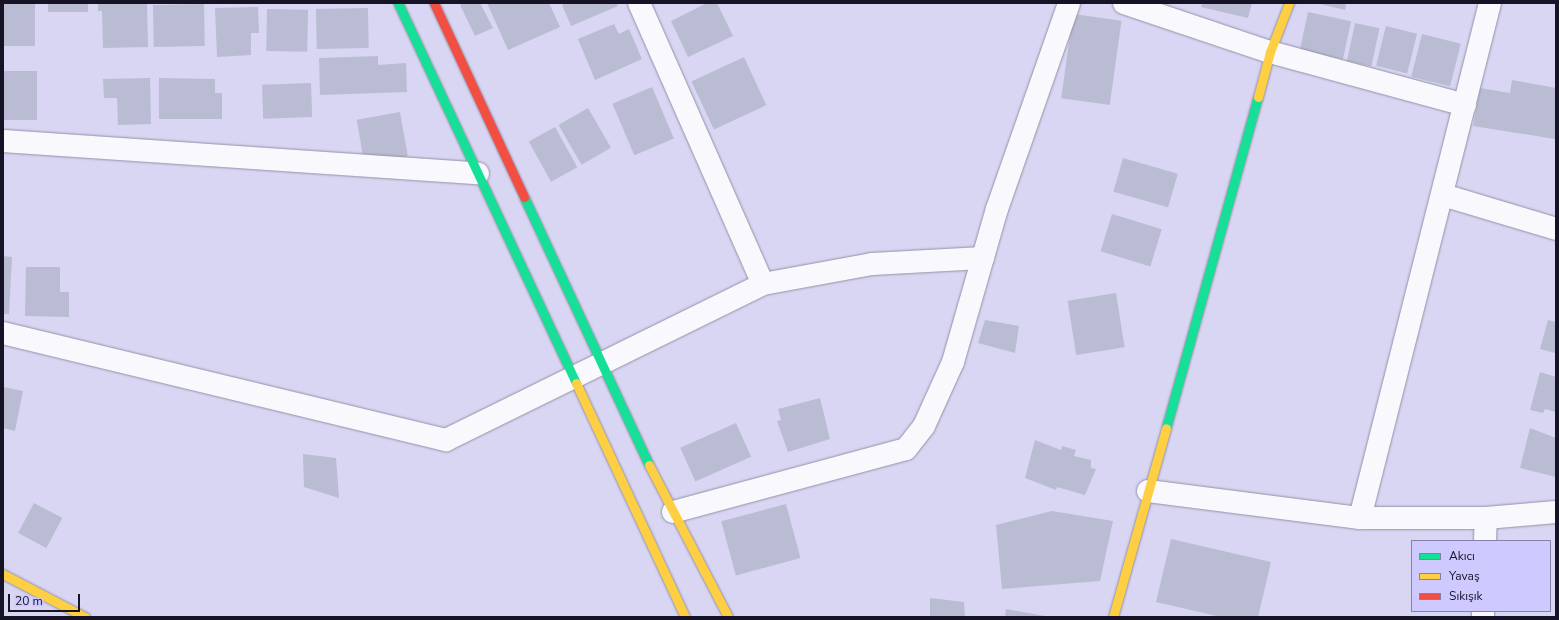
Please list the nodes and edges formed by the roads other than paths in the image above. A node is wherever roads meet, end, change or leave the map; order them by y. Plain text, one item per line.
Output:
1 (398, 3) edge
2 (434, 3) edge
3 (639, 3) edge
4 (1069, 3) edge
5 (1124, 3) edge
6 (1289, 3) edge
7 (1490, 3) edge
8 (1270, 52) junction
9 (1465, 105) junction
10 (3, 141) edge
11 (478, 173) junction
12 (1443, 195) junction
13 (1556, 229) edge
14 (983, 258) junction
15 (763, 284) junction
16 (3, 333) edge
17 (601, 362) junction
18 (574, 378) junction
19 (1148, 492) junction
20 (673, 512) junction
21 (1556, 512) edge
22 (1360, 518) junction
23 (1486, 518) junction
24 (1485, 540) edge
25 (3, 574) edge
26 (85, 617) edge
27 (685, 617) edge
28 (728, 617) edge
29 (1113, 617) edge

1 - 11 street
2 - 17 street
3 - 15 street
4 - 14 street
5 - 8 street
6 - 8 street
7 - 9 street
8 - 9 street
8 - 19 street
9 - 12 street
10 - 11 street
11 - 18 street
12 - 13 street
12 - 22 street
14 - 15 street
14 - 20 street
15 - 17 street
16 - 18 street
17 - 18 street
17 - 20 street
18 - 27 street
19 - 22 street
19 - 29 street
20 - 28 street
21 - 23 street
22 - 23 street
23 - 24 street
25 - 26 street

